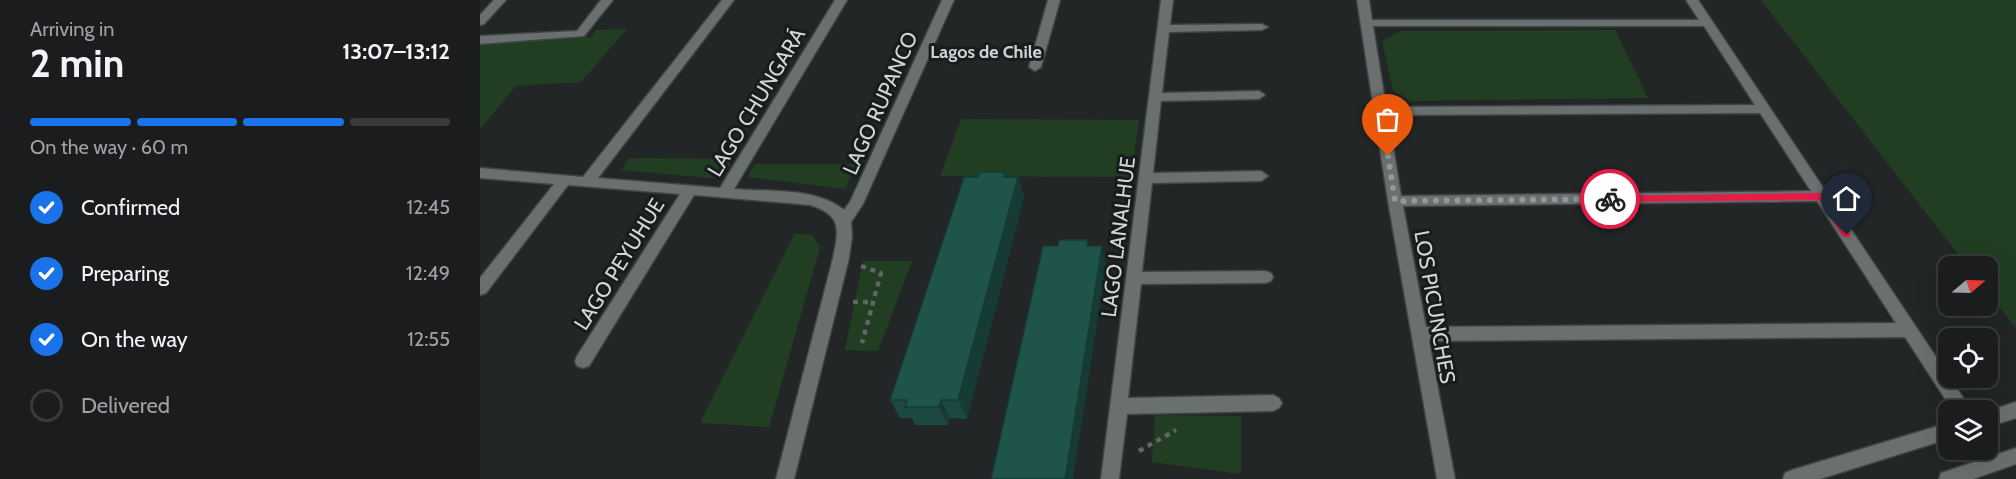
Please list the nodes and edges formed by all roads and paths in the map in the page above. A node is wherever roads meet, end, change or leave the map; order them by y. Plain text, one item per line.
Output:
1 (500, 0) edge
2 (607, 0) edge
3 (728, 0) edge
4 (841, 0) edge
5 (948, 0) edge
6 (1054, 0) edge
7 (1167, 0) edge
8 (1363, 0) edge
9 (1692, 0) edge
10 (480, 22) edge
11 (1366, 23) junction
12 (1707, 23) junction
13 (1262, 27) dead end
14 (1164, 29) junction
15 (480, 40) edge
16 (1035, 67) dead end
17 (1259, 95) dead end
18 (1156, 97) junction
19 (1764, 109) junction
20 (1381, 111) junction
21 (480, 174) edge
22 (1261, 176) dead end
23 (1146, 178) junction
24 (564, 181) junction
25 (586, 183) junction
26 (690, 190) junction
27 (723, 193) junction
28 (1822, 196) junction
29 (1395, 201) junction
30 (844, 220) junction
31 (841, 258) junction
32 (1265, 276) dead end
33 (1134, 278) junction
34 (480, 289) edge
35 (1909, 330) junction
36 (1419, 334) junction
37 (862, 343) dead end
38 (583, 360) dead end
39 (1956, 400) edge
40 (1273, 403) dead end
41 (1119, 406) junction
42 (2016, 410) edge
43 (1998, 416) edge
44 (1182, 426) dead end
45 (1938, 433) edge
46 (1998, 456) edge
47 (2016, 456) edge
48 (1984, 460) edge
49 (1111, 473) edge
50 (785, 479) edge
51 (1446, 479) edge
52 (1792, 479) edge
53 (1948, 479) edge

1 - 10 street
2 - 15 street
3 - 25 street
4 - 27 street, LAGO CHUNGARÁ
5 - 30 street, LAGO RUPANCO
6 - 16 street
7 - 14 street, LAGO LANALHUE
8 - 11 street, LOS PICUNCHES
9 - 12 street
11 - 12 street
11 - 20 street, LOS PICUNCHES
12 - 19 street
13 - 14 street
14 - 18 street, LAGO LANALHUE
17 - 18 street
18 - 23 street, LAGO LANALHUE
19 - 20 street
19 - 28 street
20 - 29 street, LOS PICUNCHES
21 - 24 street
22 - 23 street
23 - 33 street, LAGO LANALHUE
24 - 25 street
24 - 34 street
25 - 26 street
26 - 27 street
26 - 38 street, LAGO PEYUHUE
27 - 30 street
28 - 29 street
28 - 35 street
29 - 36 street, LOS PICUNCHES
30 - 31 street
31 - 37 path
31 - 50 street
32 - 33 street
33 - 41 street, LAGO LANALHUE
35 - 36 street
35 - 39 street
36 - 51 street, LOS PICUNCHES
40 - 41 street
41 - 49 street, LAGO LANALHUE
42 - 43 street
44 - 49 path
45 - 52 street
46 - 47 street
48 - 53 street

